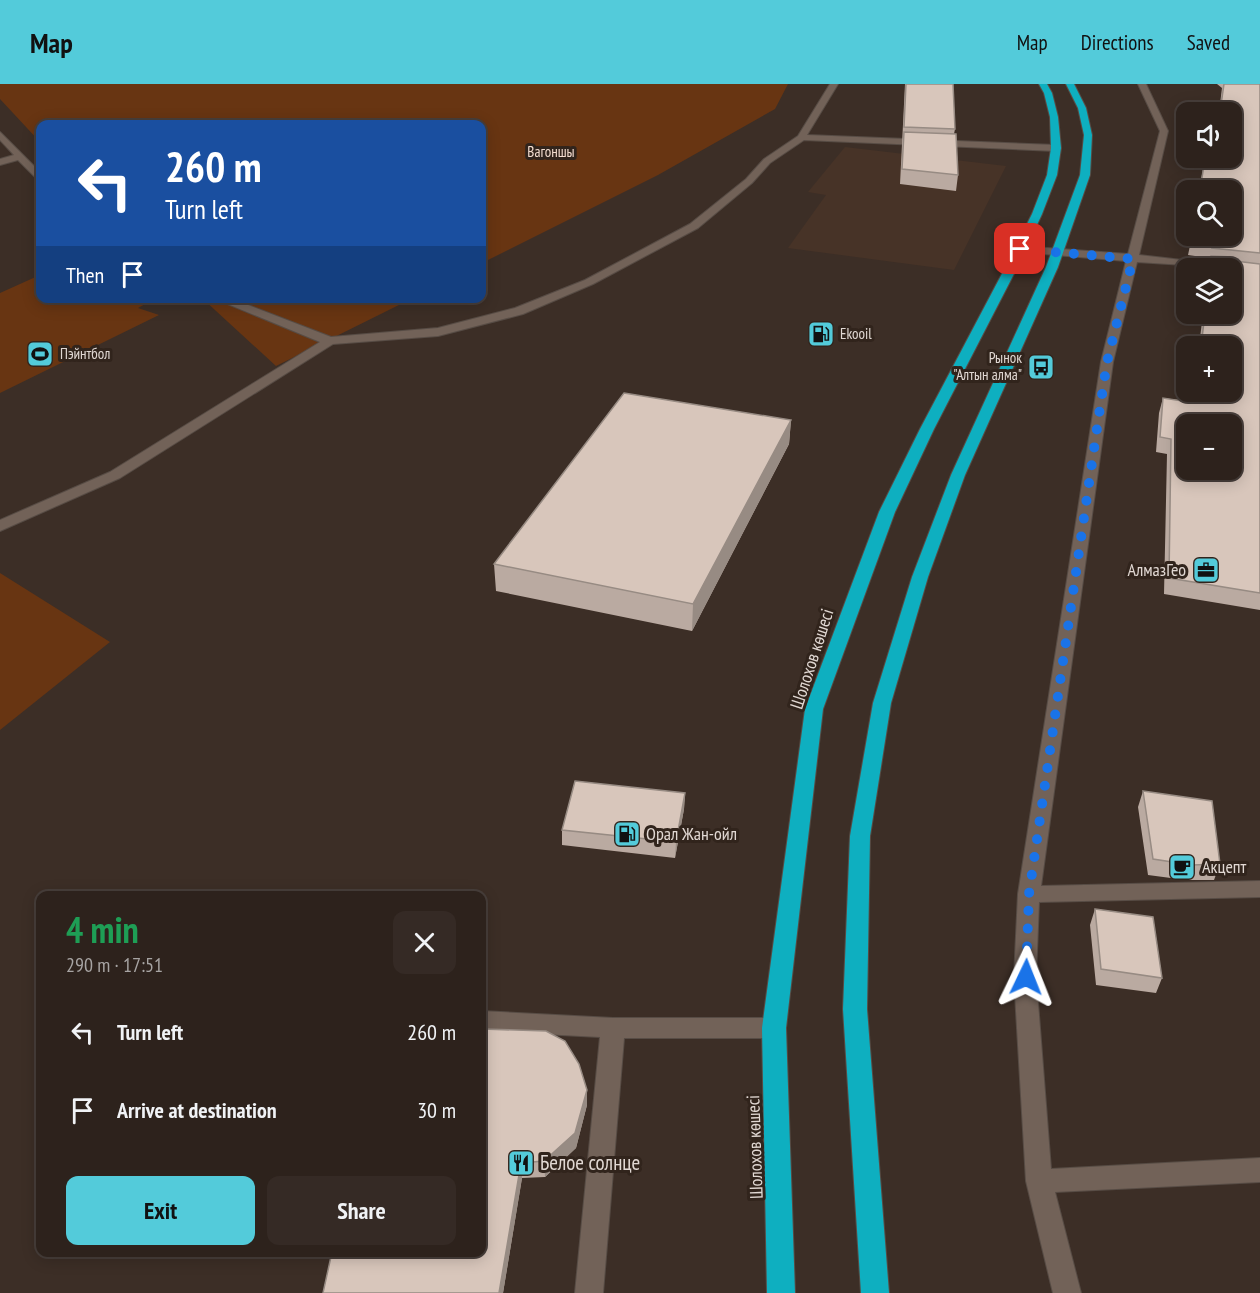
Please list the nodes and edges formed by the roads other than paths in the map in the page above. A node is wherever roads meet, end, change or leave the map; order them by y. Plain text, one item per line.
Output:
1 (834, 84) edge
2 (1043, 84) edge
3 (1070, 84) edge
4 (1142, 84) edge
5 (0, 135) edge
6 (802, 137) junction
7 (1056, 148) junction
8 (21, 156) junction
9 (0, 162) edge
10 (36, 173) edge
11 (1020, 249) junction
12 (1057, 252) junction
13 (1133, 259) junction
14 (1260, 272) edge
15 (231, 303) edge
16 (330, 341) junction
17 (0, 526) edge
18 (1260, 889) edge
19 (1029, 894) junction
20 (486, 1021) edge
21 (613, 1028) junction
22 (774, 1028) junction
23 (1260, 1170) edge
24 (1039, 1181) junction
25 (589, 1293) edge
26 (781, 1293) edge
27 (875, 1293) edge
28 (1067, 1293) edge

1 - 6 street
2 - 7 highway, Шолохов көшесі
3 - 12 highway
4 - 13 street
5 - 8 street
6 - 7 street
6 - 16 street
7 - 11 highway, Шолохов көшесі
8 - 9 street
8 - 10 street
11 - 12 street
11 - 22 highway, Шолохов көшесі
12 - 13 street
12 - 27 highway
13 - 14 street
13 - 19 street
15 - 16 street
16 - 17 street
18 - 19 street
19 - 24 street
20 - 21 street
21 - 22 street
21 - 25 street
22 - 26 highway, Шолохов көшесі
23 - 24 street
24 - 28 street

